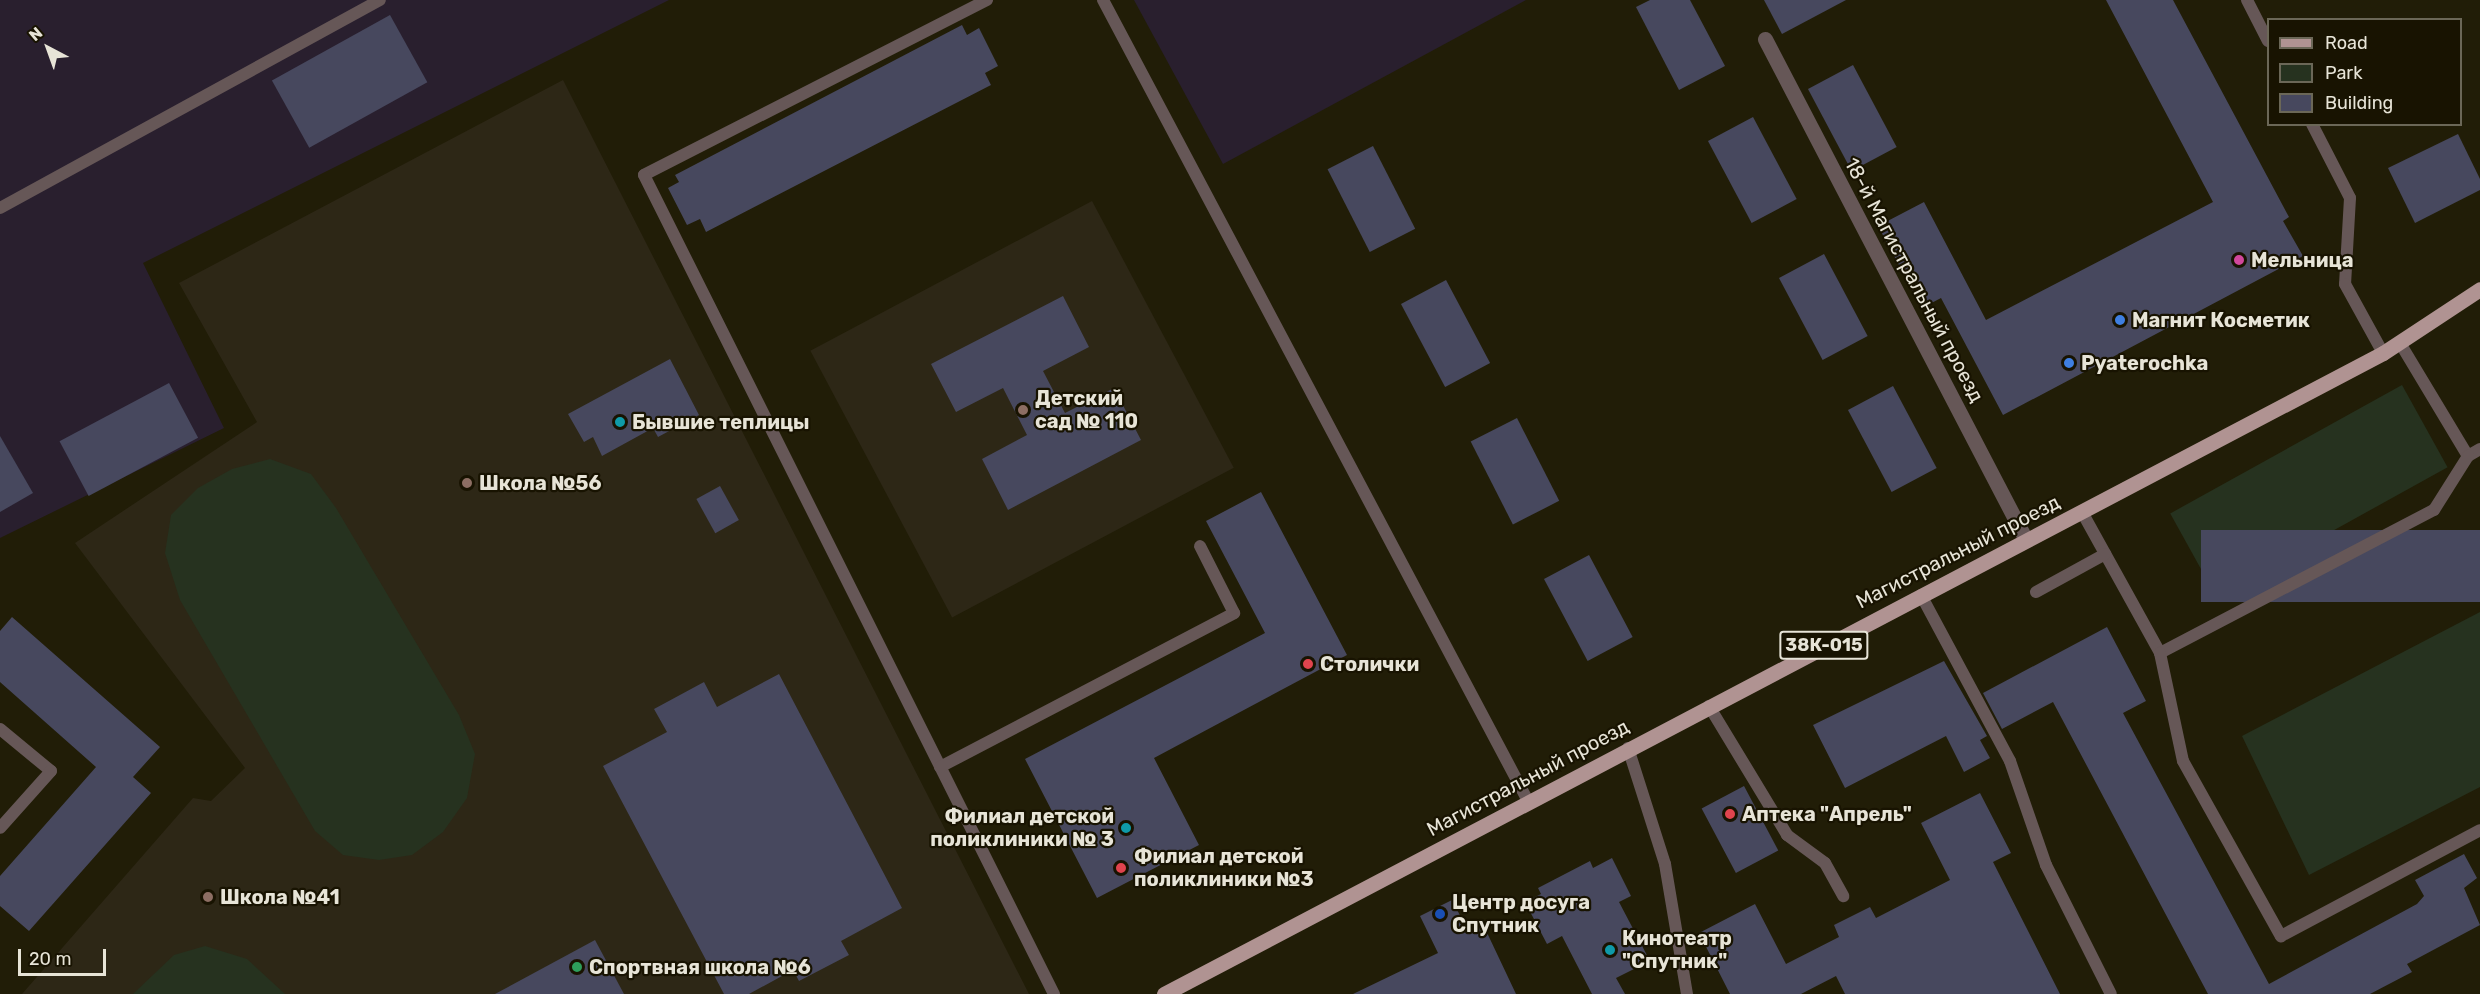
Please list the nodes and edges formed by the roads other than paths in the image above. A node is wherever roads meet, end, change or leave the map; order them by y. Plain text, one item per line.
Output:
1 (380, 0) edge
2 (987, 0) edge
3 (1103, 0) edge
4 (2247, 0) edge
5 (1765, 39) dead end
6 (2267, 39) edge
7 (2313, 126) edge
8 (0, 208) edge
9 (2480, 289) edge
10 (2400, 343) junction
11 (2383, 353) junction
12 (2480, 449) edge
13 (2468, 456) junction
14 (2082, 512) junction
15 (2026, 540) junction
16 (1200, 546) dead end
17 (2105, 554) junction
18 (2036, 592) dead end
19 (1921, 595) junction
20 (2160, 653) junction
21 (1709, 706) junction
22 (0, 729) edge
23 (1628, 748) junction
24 (940, 767) junction
25 (1528, 801) junction
26 (0, 828) edge
27 (2480, 830) edge
28 (1844, 896) dead end
29 (1054, 994) edge
30 (1164, 994) edge
31 (1687, 994) edge
32 (2111, 994) edge

1 - 8 lane
2 - 24 lane
3 - 25 lane
4 - 6 lane
5 - 15 street, 18-й Магистральный проезд
7 - 11 lane
9 - 10 main road, Магистральный проезд / 38К-015
10 - 11 main road, Магистральный проезд / 38К-015
10 - 13 lane
11 - 14 main road, Магистральный проезд / 38К-015
12 - 13 lane
13 - 20 lane
14 - 15 main road, Магистральный проезд / 38К-015
14 - 17 lane
15 - 19 main road, Магистральный проезд / 38К-015
16 - 24 lane
17 - 18 lane
17 - 20 lane
19 - 21 main road, Магистральный проезд / 38К-015
19 - 32 lane
20 - 27 lane
21 - 23 main road, Магистральный проезд / 38К-015
21 - 28 lane
22 - 26 lane
23 - 25 main road, Магистральный проезд / 38К-015
23 - 31 lane
24 - 29 lane
25 - 30 main road, Магистральный проезд / 38К-015

